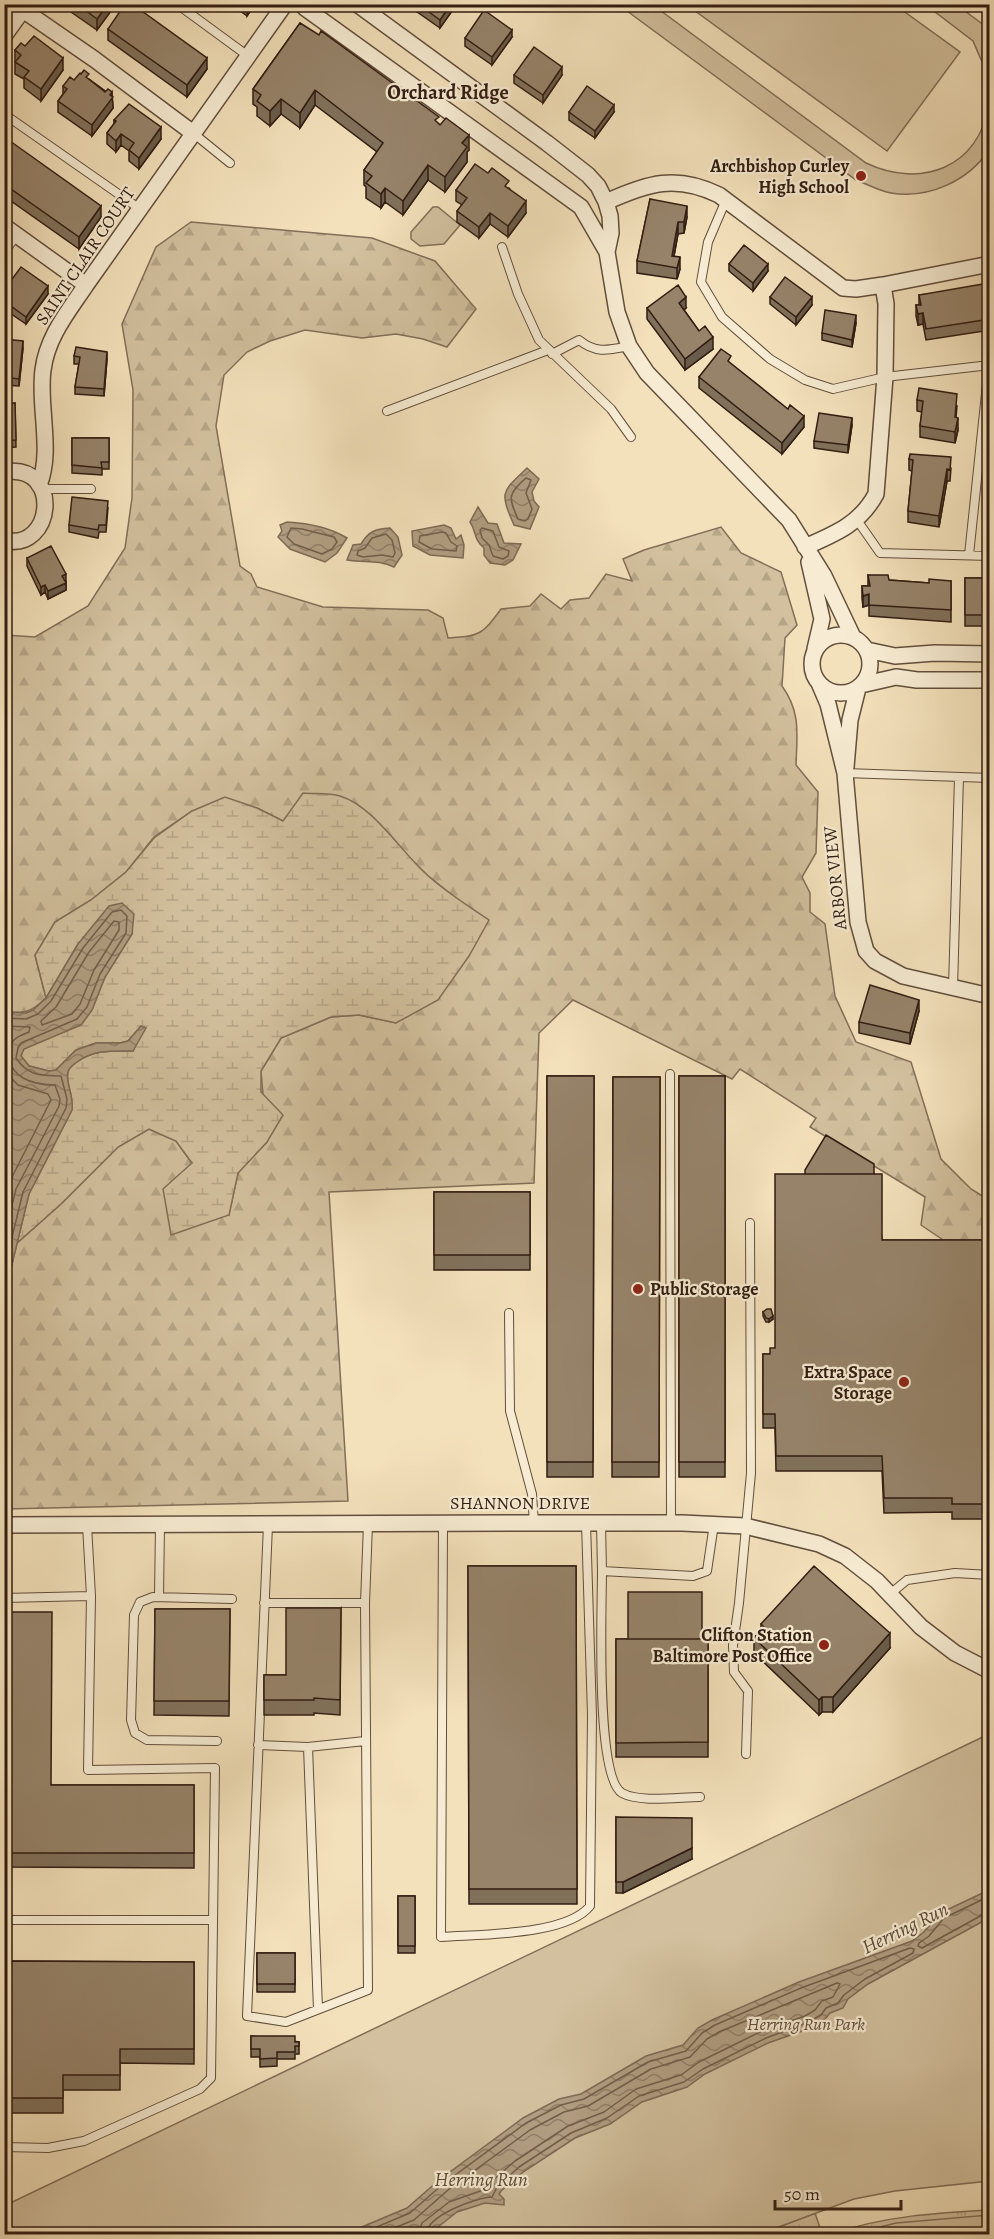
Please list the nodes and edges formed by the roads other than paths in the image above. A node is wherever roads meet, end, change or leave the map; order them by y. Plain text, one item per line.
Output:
1 (177, 4) edge
2 (285, 4) edge
3 (305, 4) edge
4 (357, 4) edge
5 (25, 7) edge
6 (4, 36) edge
7 (248, 56) junction
8 (4, 114) edge
9 (193, 133) junction
10 (230, 164) dead end
11 (726, 200) junction
12 (606, 202) junction
13 (140, 209) junction
14 (11, 230) edge
15 (502, 248) dead end
16 (4, 252) edge
17 (608, 252) junction
18 (990, 264) edge
19 (86, 285) junction
20 (883, 285) junction
21 (629, 346) junction
22 (550, 352) junction
23 (989, 365) edge
24 (885, 377) junction
25 (387, 411) dead end
26 (631, 437) dead end
27 (4, 472) edge
28 (41, 487) junction
29 (91, 489) dead end
30 (857, 520) junction
31 (4, 540) edge
32 (805, 547) junction
33 (969, 555) junction
34 (990, 556) edge
35 (853, 637) junction
36 (815, 650) junction
37 (867, 650) junction
38 (990, 654) edge
39 (990, 680) edge
40 (819, 683) junction
41 (860, 686) junction
42 (845, 773) junction
43 (959, 777) junction
44 (990, 778) edge
45 (953, 988) junction
46 (990, 996) edge
47 (670, 1074) dead end
48 (750, 1223) dead end
49 (509, 1313) dead end
50 (443, 1523) junction
51 (534, 1523) junction
52 (594, 1523) junction
53 (670, 1523) junction
54 (368, 1524) junction
55 (714, 1524) junction
56 (4, 1525) edge
57 (87, 1525) junction
58 (160, 1525) junction
59 (268, 1525) junction
60 (745, 1526) junction
61 (603, 1571) junction
62 (990, 1575) edge
63 (890, 1594) junction
64 (91, 1596) junction
65 (159, 1597) junction
66 (4, 1598) edge
67 (232, 1599) dead end
68 (264, 1603) junction
69 (365, 1603) junction
70 (990, 1671) edge
71 (217, 1741) dead end
72 (365, 1741) junction
73 (258, 1745) junction
74 (308, 1747) junction
75 (746, 1754) dead end
76 (700, 1797) dead end
77 (4, 1920) edge
78 (213, 1920) junction
79 (318, 2009) junction
80 (4, 2147) edge

1 - 7 lane
2 - 7 street, SAINT CLAIR COURT
3 - 17 street
4 - 12 street
5 - 6 street
5 - 9 street
7 - 9 street, SAINT CLAIR COURT
8 - 13 lane
9 - 10 lane
9 - 13 street, SAINT CLAIR COURT
11 - 12 street
11 - 20 street
11 - 24 lane
12 - 17 street
13 - 19 street, SAINT CLAIR COURT
14 - 16 lane
14 - 19 street
15 - 22 lane
17 - 21 street
18 - 20 street
19 - 28 street, SAINT CLAIR COURT
20 - 24 street
21 - 22 lane
21 - 32 street
22 - 25 lane
22 - 26 lane
23 - 24 lane
23 - 33 lane
24 - 30 street
27 - 28 street
28 - 29 lane
28 - 31 street, SAINT CLAIR COURT
30 - 32 street
30 - 33 lane
32 - 35 street
32 - 36 street
33 - 34 lane
35 - 36 street
35 - 37 street
36 - 40 street
37 - 38 street
37 - 41 street
39 - 41 street
40 - 41 street
40 - 42 street, ARBOR VIEW
41 - 42 street, ARBOR VIEW
42 - 43 lane
42 - 45 street, ARBOR VIEW
43 - 44 lane
43 - 45 lane
45 - 46 street, ARBOR VIEW
47 - 53 lane
48 - 60 lane
49 - 51 lane
50 - 51 street, SHANNON DRIVE
50 - 52 lane
50 - 54 street, SHANNON DRIVE
51 - 52 street, SHANNON DRIVE
52 - 53 street, SHANNON DRIVE
52 - 61 lane
53 - 55 street, SHANNON DRIVE
54 - 59 street, SHANNON DRIVE
54 - 69 lane
55 - 60 street, SHANNON DRIVE
55 - 61 lane
56 - 57 street, SHANNON DRIVE
57 - 58 street, SHANNON DRIVE
57 - 64 lane
58 - 59 street, SHANNON DRIVE
58 - 65 lane
59 - 68 lane
60 - 63 street, SHANNON DRIVE
60 - 75 lane
61 - 76 lane
62 - 63 lane
63 - 70 street, SHANNON DRIVE
64 - 66 lane
64 - 78 lane
65 - 67 lane
65 - 71 lane
68 - 69 lane
68 - 73 lane
69 - 72 lane
72 - 74 lane
72 - 79 lane
73 - 74 lane
73 - 79 lane
74 - 79 lane
77 - 78 lane
78 - 80 lane

